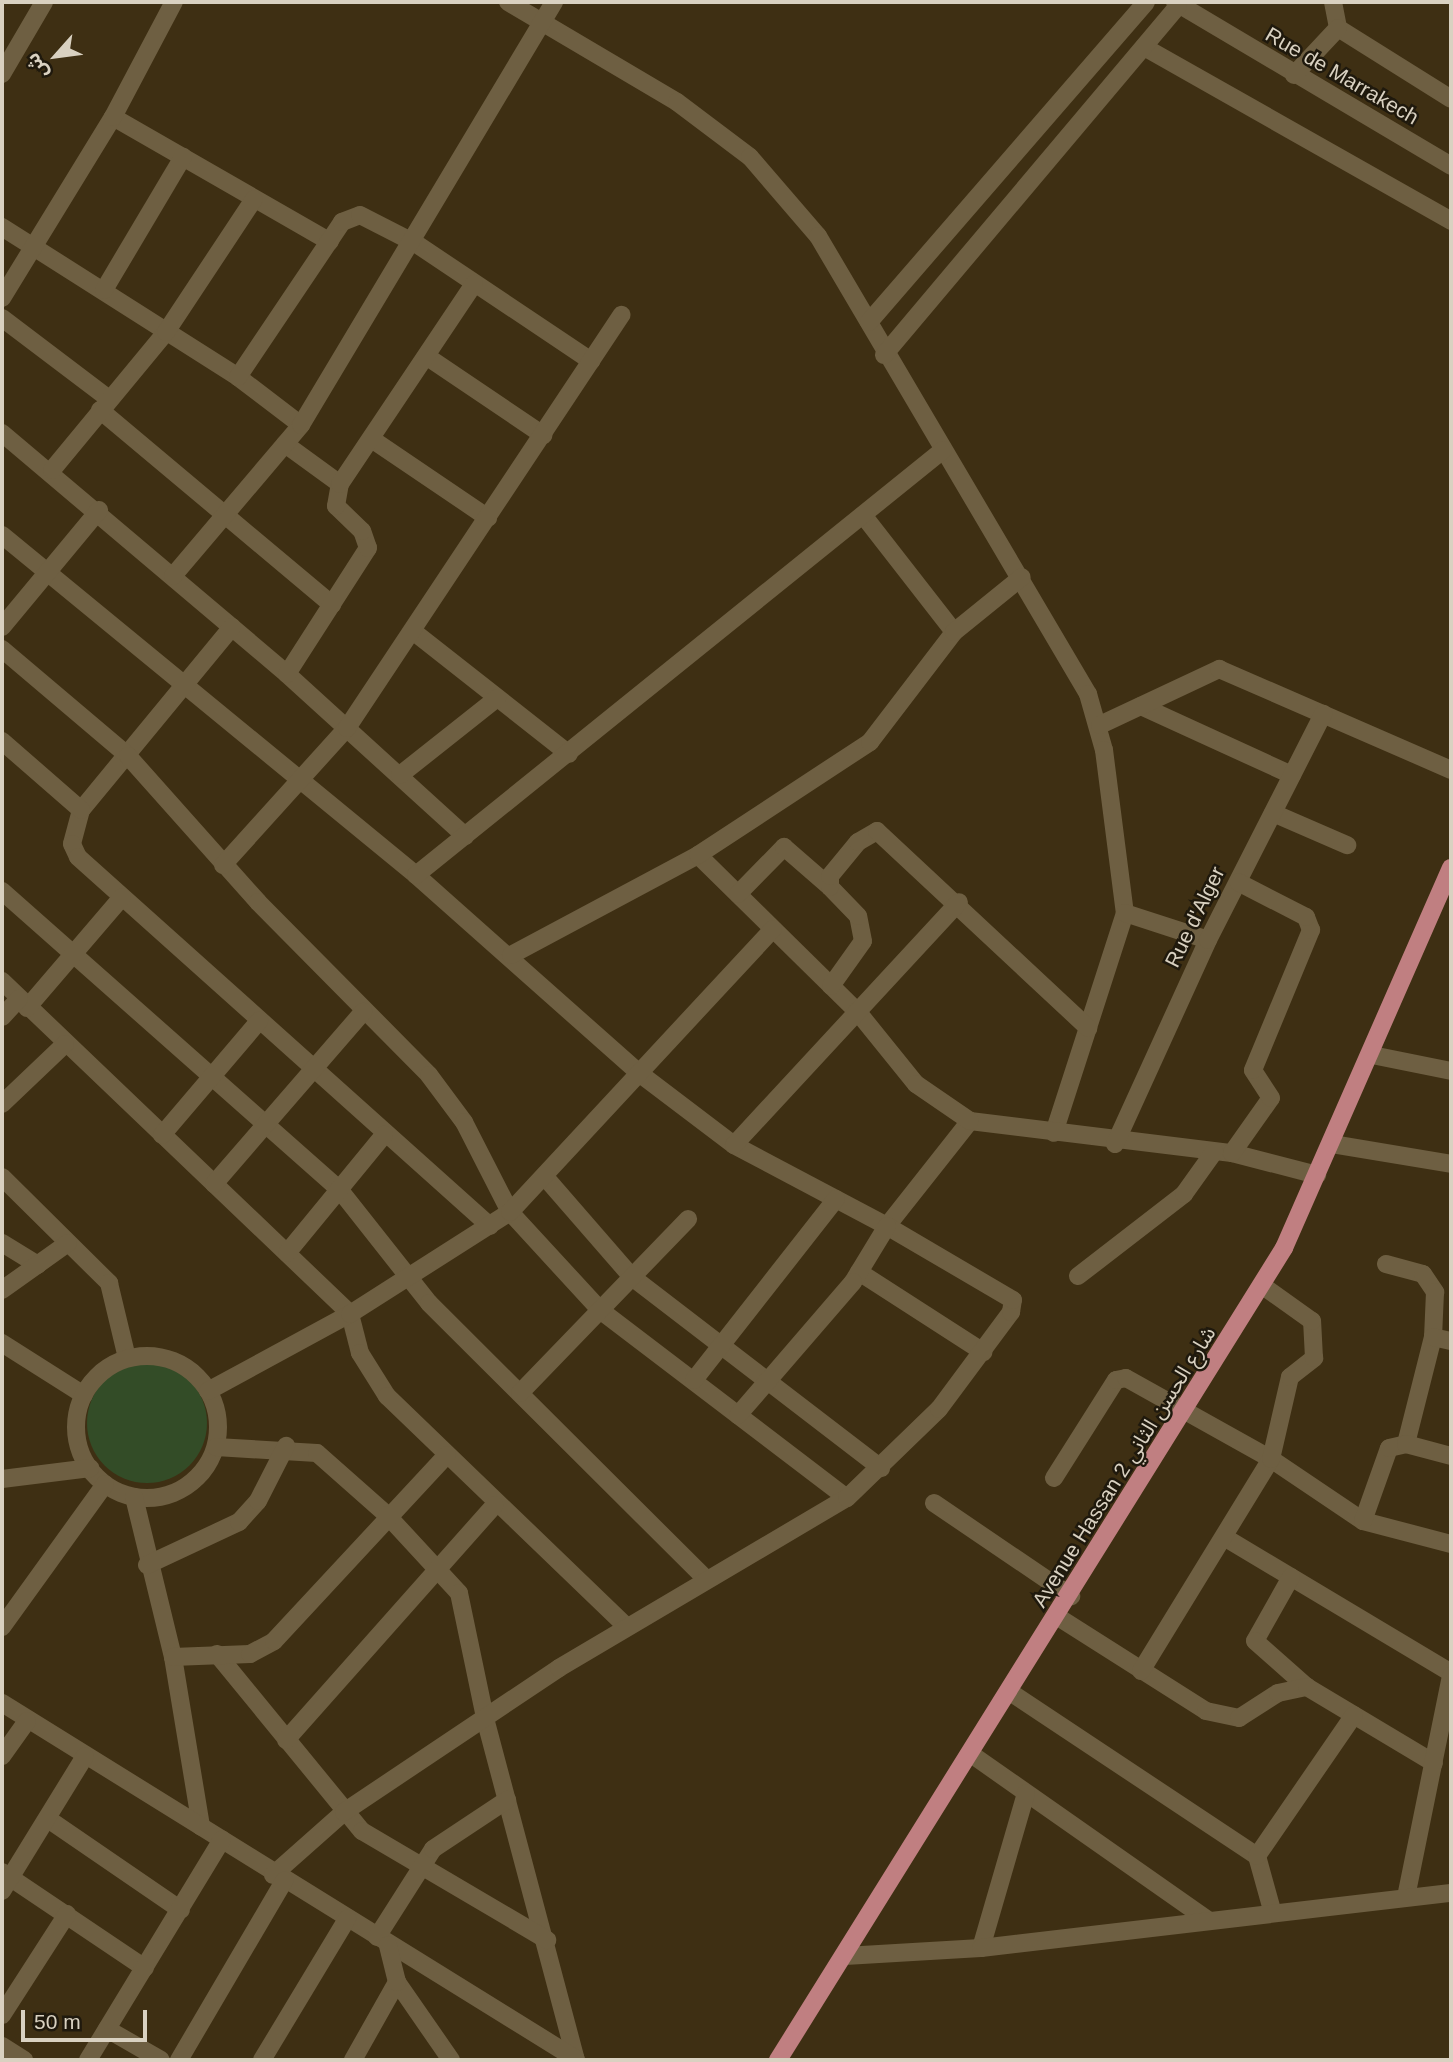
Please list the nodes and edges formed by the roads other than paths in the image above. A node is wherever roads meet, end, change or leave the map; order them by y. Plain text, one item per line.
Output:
1 (44, 2) edge
2 (174, 2) edge
3 (508, 2) edge
4 (554, 2) edge
5 (1146, 2) edge
6 (1335, 2) edge
7 (1177, 4) edge
8 (542, 25) junction
9 (1338, 28) junction
10 (1144, 47) junction
11 (2, 74) edge
12 (1294, 75) junction
13 (1451, 99) edge
14 (113, 117) junction
15 (183, 157) junction
16 (1451, 166) edge
17 (254, 199) junction
18 (1451, 221) edge
19 (2, 227) edge
20 (330, 242) junction
21 (415, 243) junction
22 (34, 248) junction
23 (474, 284) junction
24 (104, 290) junction
25 (2, 298) edge
26 (621, 315) dead end
27 (2, 318) edge
28 (869, 322) junction
29 (166, 332) junction
30 (884, 355) junction
31 (429, 358) junction
32 (591, 360) junction
33 (238, 377) junction
34 (105, 404) junction
35 (301, 425) junction
36 (2, 433) edge
37 (542, 435) junction
38 (373, 440) junction
39 (285, 444) junction
40 (943, 450) junction
41 (52, 470) junction
42 (340, 484) junction
43 (99, 510) junction
44 (224, 514) junction
45 (863, 515) junction
46 (488, 518) junction
47 (2, 536) edge
48 (46, 571) junction
49 (173, 576) junction
50 (1022, 578) junction
51 (332, 605) junction
52 (2, 626) edge
53 (232, 627) junction
54 (414, 632) junction
55 (954, 632) junction
56 (2, 649) edge
57 (287, 674) junction
58 (188, 685) junction
59 (497, 698) junction
60 (1141, 706) junction
61 (1323, 714) junction
62 (1100, 725) junction
63 (347, 728) junction
64 (2, 741) edge
65 (569, 754) junction
66 (128, 756) junction
67 (1451, 770) edge
68 (400, 775) junction
69 (1292, 775) junction
70 (301, 784) junction
71 (81, 810) junction
72 (1273, 813) junction
73 (465, 836) junction
74 (1347, 845) dead end
75 (698, 855) junction
76 (223, 864) junction
77 (1451, 868) edge
78 (416, 875) junction
79 (1238, 881) junction
80 (830, 887) junction
81 (2, 891) edge
82 (1446, 893) edge
83 (737, 894) junction
84 (122, 897) junction
85 (959, 902) junction
86 (1125, 913) junction
87 (773, 929) junction
88 (1208, 940) junction
89 (74, 954) junction
90 (511, 955) junction
91 (2, 981) edge
92 (831, 986) junction
93 (23, 1004) junction
94 (857, 1011) junction
95 (363, 1012) junction
96 (2, 1017) edge
97 (259, 1021) junction
98 (1088, 1028) junction
99 (65, 1044) junction
100 (1372, 1055) junction
101 (312, 1069) junction
102 (1451, 1071) edge
103 (639, 1073) junction
104 (211, 1076) junction
105 (2, 1104) edge
106 (970, 1121) junction
107 (268, 1124) junction
108 (1054, 1133) junction
109 (162, 1135) junction
110 (384, 1135) junction
111 (1115, 1144) junction
112 (1332, 1144) junction
113 (734, 1145) junction
114 (1223, 1152) junction
115 (1451, 1164) edge
116 (1317, 1175) junction
117 (2, 1177) edge
118 (545, 1177) junction
119 (214, 1184) junction
120 (339, 1189) junction
121 (836, 1199) junction
122 (510, 1212) junction
123 (688, 1219) dead end
124 (490, 1226) junction
125 (887, 1226) junction
126 (2, 1242) edge
127 (68, 1243) junction
128 (287, 1252) junction
129 (1386, 1264) dead end
130 (38, 1265) junction
131 (859, 1272) junction
132 (411, 1275) junction
133 (1078, 1276) dead end
134 (632, 1277) junction
135 (1263, 1286) junction
136 (2, 1290) edge
137 (600, 1310) junction
138 (349, 1314) junction
139 (1433, 1337) junction
140 (1451, 1341) edge
141 (2, 1343) edge
142 (723, 1344) junction
143 (983, 1352) junction
144 (127, 1358) junction
145 (694, 1380) junction
146 (768, 1381) junction
147 (208, 1391) junction
148 (520, 1394) junction
149 (84, 1395) junction
150 (1183, 1413) junction
151 (738, 1415) junction
152 (1406, 1444) junction
153 (286, 1446) junction
154 (216, 1447) junction
155 (447, 1455) junction
156 (1451, 1456) edge
157 (1271, 1460) junction
158 (90, 1468) junction
159 (881, 1468) junction
160 (1054, 1478) dead end
161 (2, 1479) edge
162 (105, 1484) junction
163 (134, 1497) junction
164 (847, 1498) junction
165 (934, 1503) dead end
166 (495, 1505) junction
167 (387, 1515) junction
168 (1363, 1521) junction
169 (1224, 1537) junction
170 (1451, 1544) edge
171 (147, 1565) junction
172 (441, 1571) junction
173 (1291, 1577) junction
174 (707, 1580) junction
175 (1071, 1597) junction
176 (1058, 1617) junction
177 (4, 1621) edge
178 (627, 1627) junction
179 (216, 1654) junction
180 (173, 1657) junction
181 (1140, 1671) junction
182 (1451, 1675) edge
183 (1307, 1686) junction
184 (1010, 1692) junction
185 (2, 1703) edge
186 (1354, 1715) junction
187 (27, 1721) junction
188 (486, 1722) junction
189 (286, 1740) junction
190 (971, 1754) junction
191 (2, 1756) edge
192 (85, 1756) junction
193 (1434, 1763) junction
194 (1026, 1793) junction
195 (507, 1800) junction
196 (344, 1812) junction
197 (48, 1819) junction
198 (201, 1827) junction
199 (222, 1840) junction
200 (1257, 1856) junction
201 (418, 1868) junction
202 (278, 1878) junction
203 (5, 1880) edge
204 (1451, 1893) edge
205 (1406, 1897) junction
206 (1272, 1909) junction
207 (181, 1910) junction
208 (67, 1913) junction
209 (347, 1919) junction
210 (1208, 1920) junction
211 (547, 1940) junction
212 (382, 1941) junction
213 (981, 1948) junction
214 (845, 1956) junction
215 (145, 1968) junction
216 (397, 1982) junction
217 (2, 2015) edge
218 (107, 2029) junction
219 (2, 2046) edge
220 (569, 2059) edge
221 (24, 2060) edge
222 (88, 2060) edge
223 (161, 2060) edge
224 (179, 2060) edge
225 (262, 2060) edge
226 (353, 2060) edge
227 (449, 2060) edge
228 (778, 2060) edge

1 - 11 street
2 - 14 street
3 - 8 street
4 - 8 street
5 - 28 street
6 - 9 street
7 - 10 street
7 - 12 street, Rue de Marrakech
8 - 21 street
8 - 28 street
9 - 12 street
9 - 13 street
10 - 18 street
10 - 30 street
12 - 16 street, Rue de Marrakech
14 - 15 street
14 - 22 street
15 - 17 street
15 - 24 street
17 - 20 street
17 - 29 street
19 - 22 street
20 - 21 street
20 - 33 street
21 - 23 street
21 - 35 street
22 - 24 street
22 - 25 street
23 - 31 street
23 - 32 street
24 - 29 street
26 - 32 street
27 - 34 street
28 - 30 street
29 - 33 street
29 - 34 street
30 - 40 street
31 - 37 street
31 - 38 street
32 - 37 street
33 - 35 street
34 - 41 street
34 - 44 street
35 - 39 street
36 - 41 street
37 - 46 street
38 - 42 street
38 - 46 street
39 - 42 street
39 - 44 street
40 - 45 street
40 - 50 street
41 - 43 street
42 - 51 street
43 - 48 street
43 - 49 street
44 - 49 street
44 - 51 street
45 - 55 street
45 - 65 street
46 - 54 street
47 - 48 street
48 - 52 street
48 - 58 street
49 - 53 street
50 - 55 street
50 - 62 street
51 - 57 street
53 - 57 street
53 - 58 street
54 - 59 street
54 - 63 street
55 - 75 street
56 - 66 street
57 - 63 street
58 - 66 street
58 - 70 street
59 - 65 street
59 - 68 street
60 - 61 street
60 - 62 street
60 - 69 street
61 - 67 street
61 - 69 street, Rue d'Alger
62 - 86 street
63 - 68 street
63 - 70 street
64 - 71 street
65 - 73 street
66 - 71 street
66 - 76 street
68 - 73 street
69 - 72 street, Rue d'Alger
70 - 76 street
70 - 78 street
71 - 84 street
72 - 74 street
72 - 79 street, Rue d'Alger
73 - 78 street
75 - 83 street
75 - 90 street
76 - 95 street
77 - 82 main road, Avenue Hassan 2 شارع الحسن الثاني
78 - 90 street
79 - 88 street, Rue d'Alger
79 - 114 street
80 - 83 street
80 - 85 street
80 - 92 street
81 - 89 street
82 - 100 main road, Avenue Hassan 2 شارع الحسن الثاني
83 - 87 street
84 - 89 street
84 - 97 street
85 - 94 street
85 - 98 street
86 - 88 street
86 - 98 street
87 - 92 street
87 - 103 street
88 - 111 street, Rue d'Alger
89 - 93 street
89 - 104 street
90 - 103 street
91 - 93 street
92 - 94 street
93 - 96 street
93 - 99 street
94 - 106 street
94 - 113 street
95 - 101 street
95 - 122 street
97 - 101 street
97 - 104 street
98 - 108 street
99 - 105 street
99 - 109 street
100 - 102 street
100 - 112 main road, Avenue Hassan 2 شارع الحسن الثاني
101 - 107 street
101 - 110 street
103 - 113 street
103 - 118 street
104 - 107 street
104 - 109 street
106 - 108 street
106 - 125 street
107 - 119 street
107 - 120 street
108 - 111 street
109 - 119 street
110 - 120 street
110 - 124 street
111 - 114 street
112 - 115 street
112 - 116 main road, Avenue Hassan 2 شارع الحسن الثاني
113 - 121 street
114 - 116 street
114 - 133 street
116 - 135 main road, Avenue Hassan 2 شارع الحسن الثاني
117 - 127 street
118 - 122 street
118 - 134 street
119 - 128 street
120 - 128 street
120 - 132 street
121 - 125 street
121 - 142 street
122 - 124 street
122 - 137 street
123 - 134 street
124 - 132 street
125 - 131 street
125 - 143 street
126 - 130 street
127 - 130 street
127 - 144 street
128 - 138 street
129 - 139 street
130 - 136 street
131 - 143 street
131 - 146 street
132 - 138 street
132 - 148 street
134 - 137 street
134 - 142 street
135 - 150 main road, Avenue Hassan 2 شارع الحسن الثاني
135 - 157 street
137 - 145 street
137 - 148 street
138 - 147 street
138 - 155 street
139 - 140 street
139 - 152 street
141 - 149 street
142 - 145 street
142 - 146 street
143 - 159 street
144 - 147 street
144 - 149 street
145 - 151 street
146 - 151 street
146 - 159 street
147 - 154 street
148 - 174 street
149 - 158 street
150 - 157 street
150 - 160 street
150 - 175 main road, Avenue Hassan 2 شارع الحسن الثاني
151 - 164 street
152 - 156 street
152 - 168 street
153 - 154 street
153 - 167 street
153 - 171 street
154 - 163 street
155 - 166 street
155 - 167 street
157 - 168 street
157 - 169 street
158 - 161 street
158 - 162 street
159 - 164 street
162 - 163 street
162 - 177 street
163 - 171 street
164 - 174 street
165 - 175 street
166 - 172 street
166 - 178 street
167 - 172 street
167 - 179 street
168 - 170 street
169 - 173 street
169 - 181 street
171 - 180 street
172 - 188 street
172 - 189 street
173 - 182 street
173 - 183 street
174 - 178 street
175 - 176 main road, Avenue Hassan 2 شارع الحسن الثاني
176 - 181 street
176 - 184 main road, Avenue Hassan 2 شارع الحسن الثاني
178 - 188 street
179 - 180 street
179 - 189 street
180 - 198 street
181 - 183 street
182 - 193 street
183 - 186 street
184 - 190 main road, Avenue Hassan 2 شارع الحسن الثاني
184 - 200 street
185 - 187 street
186 - 193 street
186 - 200 street
187 - 191 street
187 - 192 street
188 - 195 street
188 - 196 street
189 - 196 street
190 - 194 street
190 - 214 main road, Avenue Hassan 2 شارع الحسن الثاني
192 - 197 street
192 - 198 street
193 - 205 street
194 - 210 street
194 - 213 street
195 - 201 street
195 - 211 street
196 - 201 street
196 - 202 street
197 - 203 street
197 - 207 street
198 - 199 street
199 - 202 street
199 - 207 street
200 - 206 street
201 - 211 street
201 - 212 street
202 - 209 street
202 - 224 street
203 - 208 street
204 - 205 street
205 - 206 street
206 - 210 street
207 - 215 street
208 - 215 street
208 - 217 street
209 - 212 street
209 - 225 street
210 - 213 street
211 - 220 street
212 - 216 street
212 - 220 street
213 - 214 street
214 - 228 main road, Avenue Hassan 2 شارع الحسن الثاني
215 - 218 street
216 - 226 street
216 - 227 street
218 - 222 street
218 - 223 street
219 - 221 street

